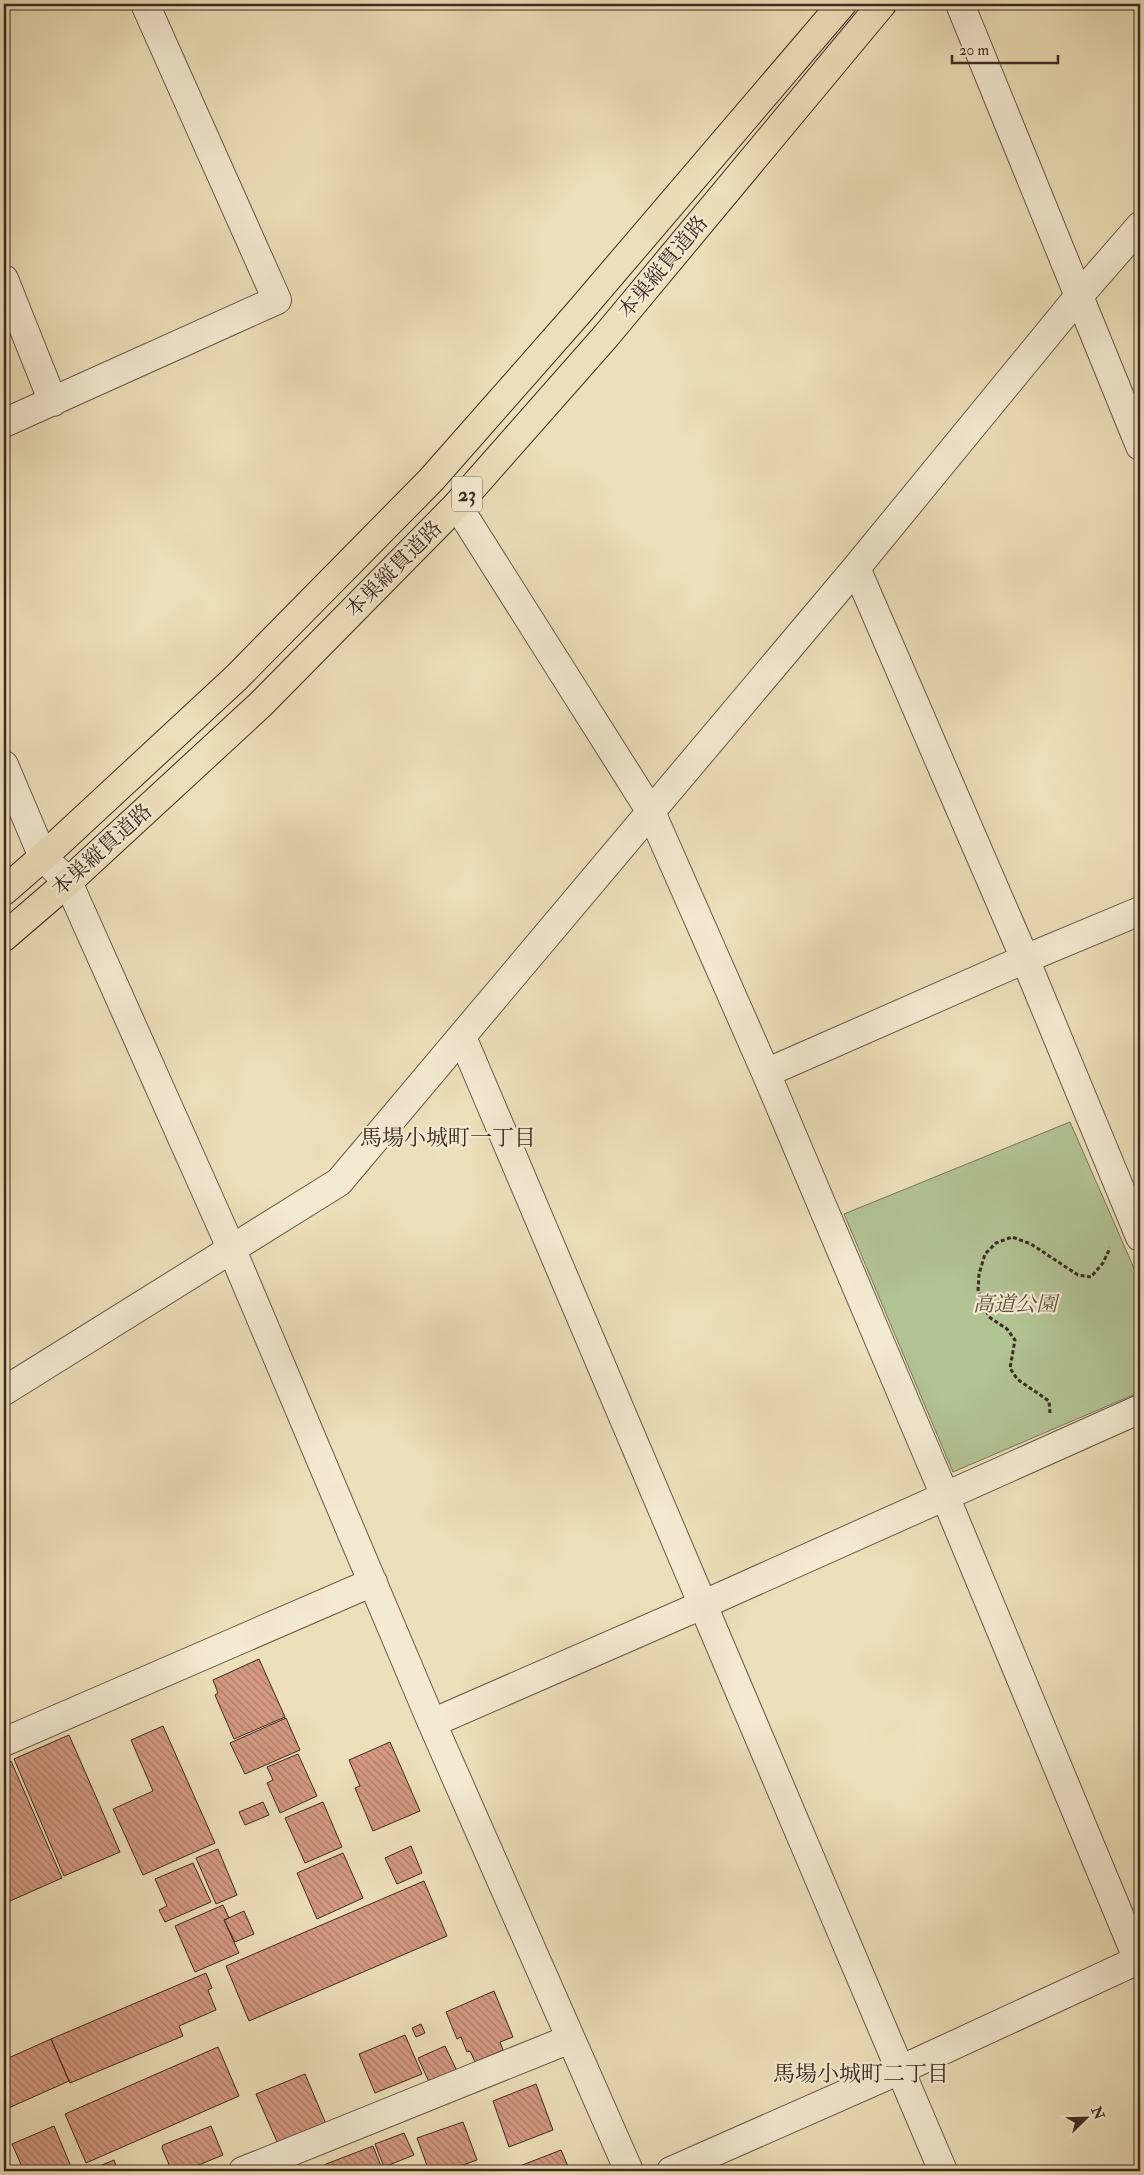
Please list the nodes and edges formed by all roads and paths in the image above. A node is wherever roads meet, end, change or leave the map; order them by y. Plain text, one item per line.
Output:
1 (145, 4) edge
2 (842, 4) edge
3 (882, 4) edge
4 (960, 4) edge
5 (1140, 226) edge
6 (4, 279) edge
7 (1079, 296) junction
8 (53, 402) junction
9 (4, 423) edge
10 (1140, 446) edge
11 (457, 505) junction
12 (856, 568) junction
13 (4, 765) edge
14 (651, 812) junction
15 (43, 857) junction
16 (68, 882) junction
17 (4, 891) edge
18 (1140, 911) edge
19 (4, 937) edge
20 (1024, 959) junction
21 (462, 1037) junction
22 (766, 1073) junction
23 (1128, 1209) junction
24 (1140, 1237) edge
25 (232, 1250) junction
26 (4, 1391) edge
27 (1140, 1409) edge
28 (1054, 1446) junction
29 (945, 1496) junction
30 (373, 1582) junction
31 (702, 1605) junction
32 (432, 1723) junction
33 (4, 1742) edge
34 (1140, 1962) edge
35 (570, 2039) junction
36 (900, 2070) junction
37 (243, 2171) edge
38 (629, 2171) edge
39 (671, 2171) edge
40 (944, 2171) edge

1 - 8 street
2 - 15 main road, 本巣縦貫道路 / 23
3 - 11 main road, 本巣縦貫道路 / 23
4 - 7 street
5 - 7 street
6 - 8 street
7 - 10 street
7 - 12 street
8 - 9 street
11 - 14 street
11 - 16 main road, 本巣縦貫道路 / 23
12 - 14 street
12 - 20 street
13 - 15 street
14 - 21 street
14 - 22 street
15 - 16 street
15 - 17 main road, 本巣縦貫道路 / 23
16 - 19 main road, 本巣縦貫道路 / 23
16 - 25 street
18 - 20 street
20 - 22 street
20 - 23 street
21 - 25 street
21 - 31 street
22 - 29 street
23 - 24 street
23 - 28 path
25 - 26 street
25 - 30 street
27 - 28 street
28 - 29 street
29 - 31 street
29 - 34 street
30 - 32 street
30 - 33 street
31 - 32 street
31 - 36 street
32 - 35 street
34 - 36 street
35 - 37 street
35 - 38 street
36 - 39 street
36 - 40 street

